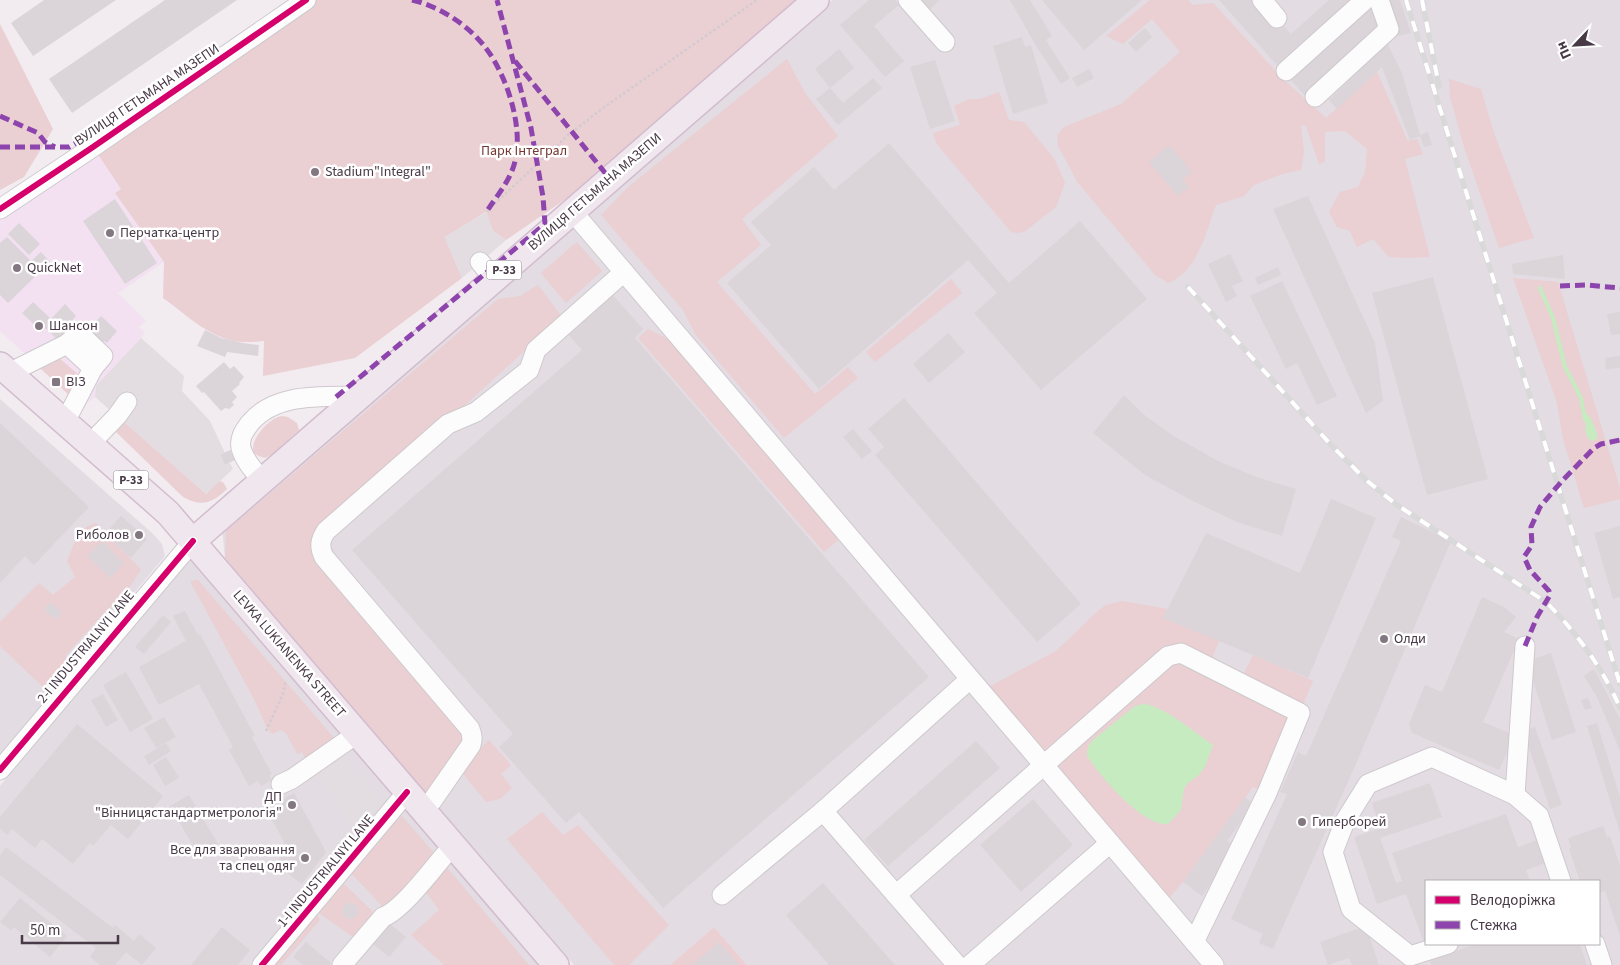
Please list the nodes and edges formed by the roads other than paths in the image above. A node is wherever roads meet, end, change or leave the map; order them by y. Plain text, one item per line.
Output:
1 (306, 0) edge
2 (816, 0) edge
3 (908, 0) edge
4 (1262, 0) edge
5 (1365, 0) edge
6 (1379, 0) edge
7 (1277, 18) dead end
8 (945, 42) dead end
9 (1286, 71) dead end
10 (1315, 97) dead end
11 (0, 209) edge
12 (572, 211) junction
13 (624, 272) junction
14 (5, 369) edge
15 (359, 396) junction
16 (127, 402) dead end
17 (65, 422) junction
18 (90, 444) junction
19 (262, 480) junction
20 (193, 541) junction
21 (1525, 646) dead end
22 (970, 679) junction
23 (358, 733) junction
24 (1043, 765) junction
25 (0, 770) edge
26 (281, 784) dead end
27 (1515, 795) junction
28 (415, 800) junction
29 (823, 810) junction
30 (1110, 843) junction
31 (453, 845) junction
32 (1562, 880) edge
33 (722, 895) dead end
34 (896, 895) junction
35 (1194, 942) junction
36 (1445, 945) edge
37 (1595, 945) edge
38 (347, 963) edge
39 (262, 965) edge
40 (556, 965) edge
41 (957, 965) edge
42 (970, 965) edge
43 (1214, 965) edge
44 (1602, 965) edge

1 - 11 street, ВУЛИЦЯ ГЕТЬМАНА МАЗЕПИ
2 - 12 main road, ВУЛИЦЯ ГЕТЬМАНА МАЗЕПИ / Р-33
3 - 8 street
4 - 7 street
5 - 9 street
6 - 10 street
12 - 13 street
12 - 15 main road, ВУЛИЦЯ ГЕТЬМАНА МАЗЕПИ / Р-33
13 - 22 street
13 - 28 street, 1-I INDUSTRIALNYI LANE
14 - 17 main road, LEVKA LUKIANENKA STREET / Р-33
14 - 17 street
15 - 19 main road, ВУЛИЦЯ ГЕТЬМАНА МАЗЕПИ / Р-33
15 - 19 street
16 - 18 street
17 - 18 main road, LEVKA LUKIANENKA STREET / Р-33
18 - 20 main road, LEVKA LUKIANENKA STREET / Р-33
19 - 20 main road, ВУЛИЦЯ ГЕТЬМАНА МАЗЕПИ / Р-33
20 - 23 main road, LEVKA LUKIANENKA STREET
20 - 25 street, 2-I INDUSTRIALNYI LANE
21 - 27 street
22 - 24 street
22 - 29 street
23 - 26 street
23 - 28 main road, LEVKA LUKIANENKA STREET
24 - 30 street
24 - 34 street
24 - 35 street
27 - 32 street
27 - 36 street
28 - 31 main road, LEVKA LUKIANENKA STREET
28 - 39 street, 1-I INDUSTRIALNYI LANE
29 - 33 street
29 - 34 street
30 - 35 street
30 - 42 street
31 - 38 street
31 - 40 main road, LEVKA LUKIANENKA STREET
34 - 41 street
35 - 43 street
37 - 44 street

